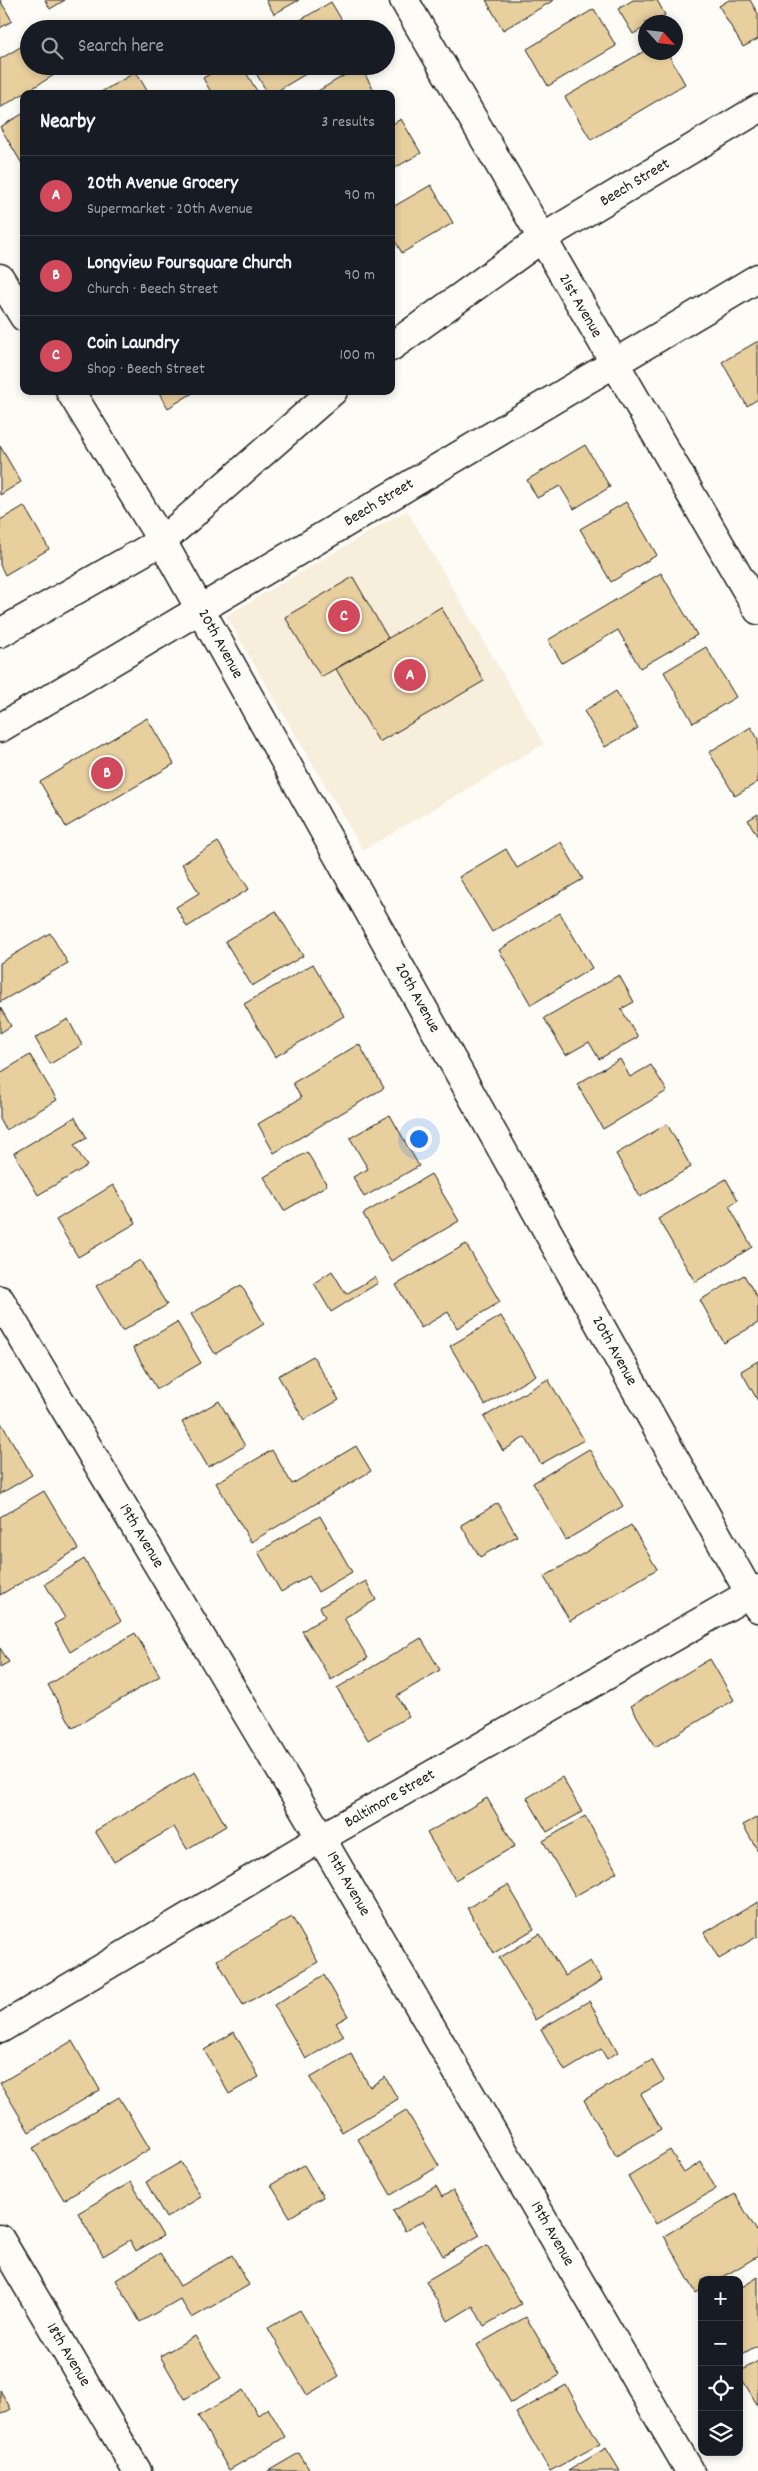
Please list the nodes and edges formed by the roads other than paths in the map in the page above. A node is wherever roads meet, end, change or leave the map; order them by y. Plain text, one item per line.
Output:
1 (404, 0) edge
2 (758, 108) edge
3 (541, 239) junction
4 (0, 278) edge
5 (758, 278) edge
6 (20, 310) edge
7 (395, 344) edge
8 (614, 363) junction
9 (72, 395) edge
10 (328, 395) edge
11 (162, 540) junction
12 (200, 610) junction
13 (758, 610) edge
14 (0, 633) edge
15 (0, 728) edge
16 (0, 1300) edge
17 (755, 1597) edge
18 (322, 1838) junction
19 (0, 2029) edge
20 (0, 2239) edge
21 (136, 2471) edge
22 (690, 2471) edge

1 - 3 street, 21st Avenue
2 - 3 street, Beech Street
3 - 7 street, Beech Street
3 - 8 street, 21st Avenue
4 - 6 street
5 - 8 street, Beech Street
8 - 12 street, Beech Street
8 - 13 street, 21st Avenue
9 - 11 street, 20th Avenue
10 - 11 street
11 - 12 street, 20th Avenue
11 - 14 street
12 - 15 street, Beech Street
12 - 17 street, 20th Avenue
16 - 18 street, 19th Avenue
17 - 18 street, Baltimore Street
18 - 19 street, Baltimore Street
18 - 22 street, 19th Avenue
20 - 21 street, 18th Avenue

